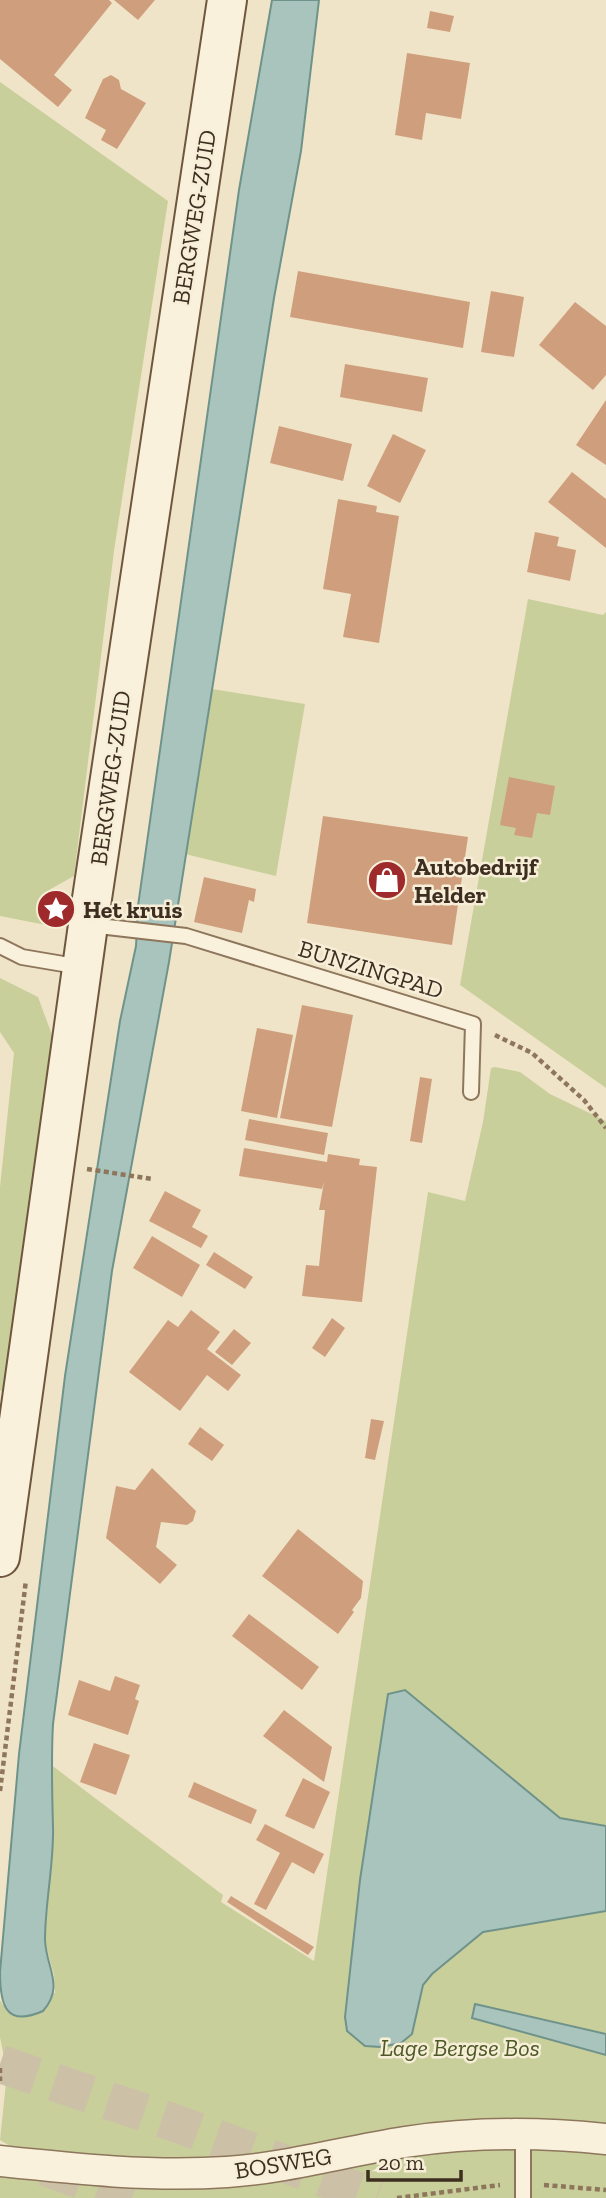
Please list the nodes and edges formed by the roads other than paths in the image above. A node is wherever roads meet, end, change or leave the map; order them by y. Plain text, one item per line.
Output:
1 (227, 0) edge
2 (107, 927) junction
3 (0, 946) edge
4 (82, 968) junction
5 (471, 1092) dead end
6 (3, 1514) edge
7 (0, 1557) edge
8 (523, 2134) junction
9 (606, 2139) edge
10 (0, 2161) edge
11 (523, 2198) edge

1 - 2 street, BERGWEG-ZUID
2 - 4 street, BERGWEG-ZUID
2 - 5 lane, BUNZINGPAD
3 - 4 lane
4 - 6 street, BERGWEG-ZUID
6 - 7 street, BERGWEG-ZUID
8 - 9 street, BOSWEG
8 - 10 street, BOSWEG
8 - 11 lane

